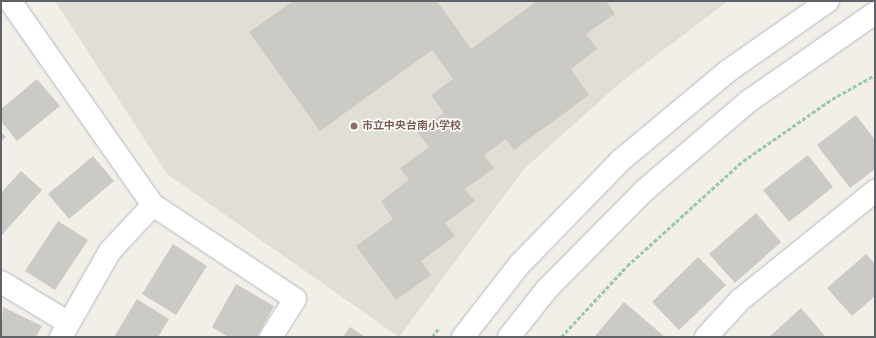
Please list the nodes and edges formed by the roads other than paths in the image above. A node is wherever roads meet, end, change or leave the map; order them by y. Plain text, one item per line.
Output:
1 (828, 1) edge
2 (9, 9) edge
3 (875, 13) edge
4 (875, 191) edge
5 (153, 205) junction
6 (1, 282) edge
7 (65, 330) edge
8 (271, 337) edge
9 (463, 337) edge
10 (509, 337) edge
11 (706, 337) edge

1 - 9 street
2 - 5 street
3 - 10 street
4 - 11 street
5 - 7 street
5 - 8 street
6 - 7 street

